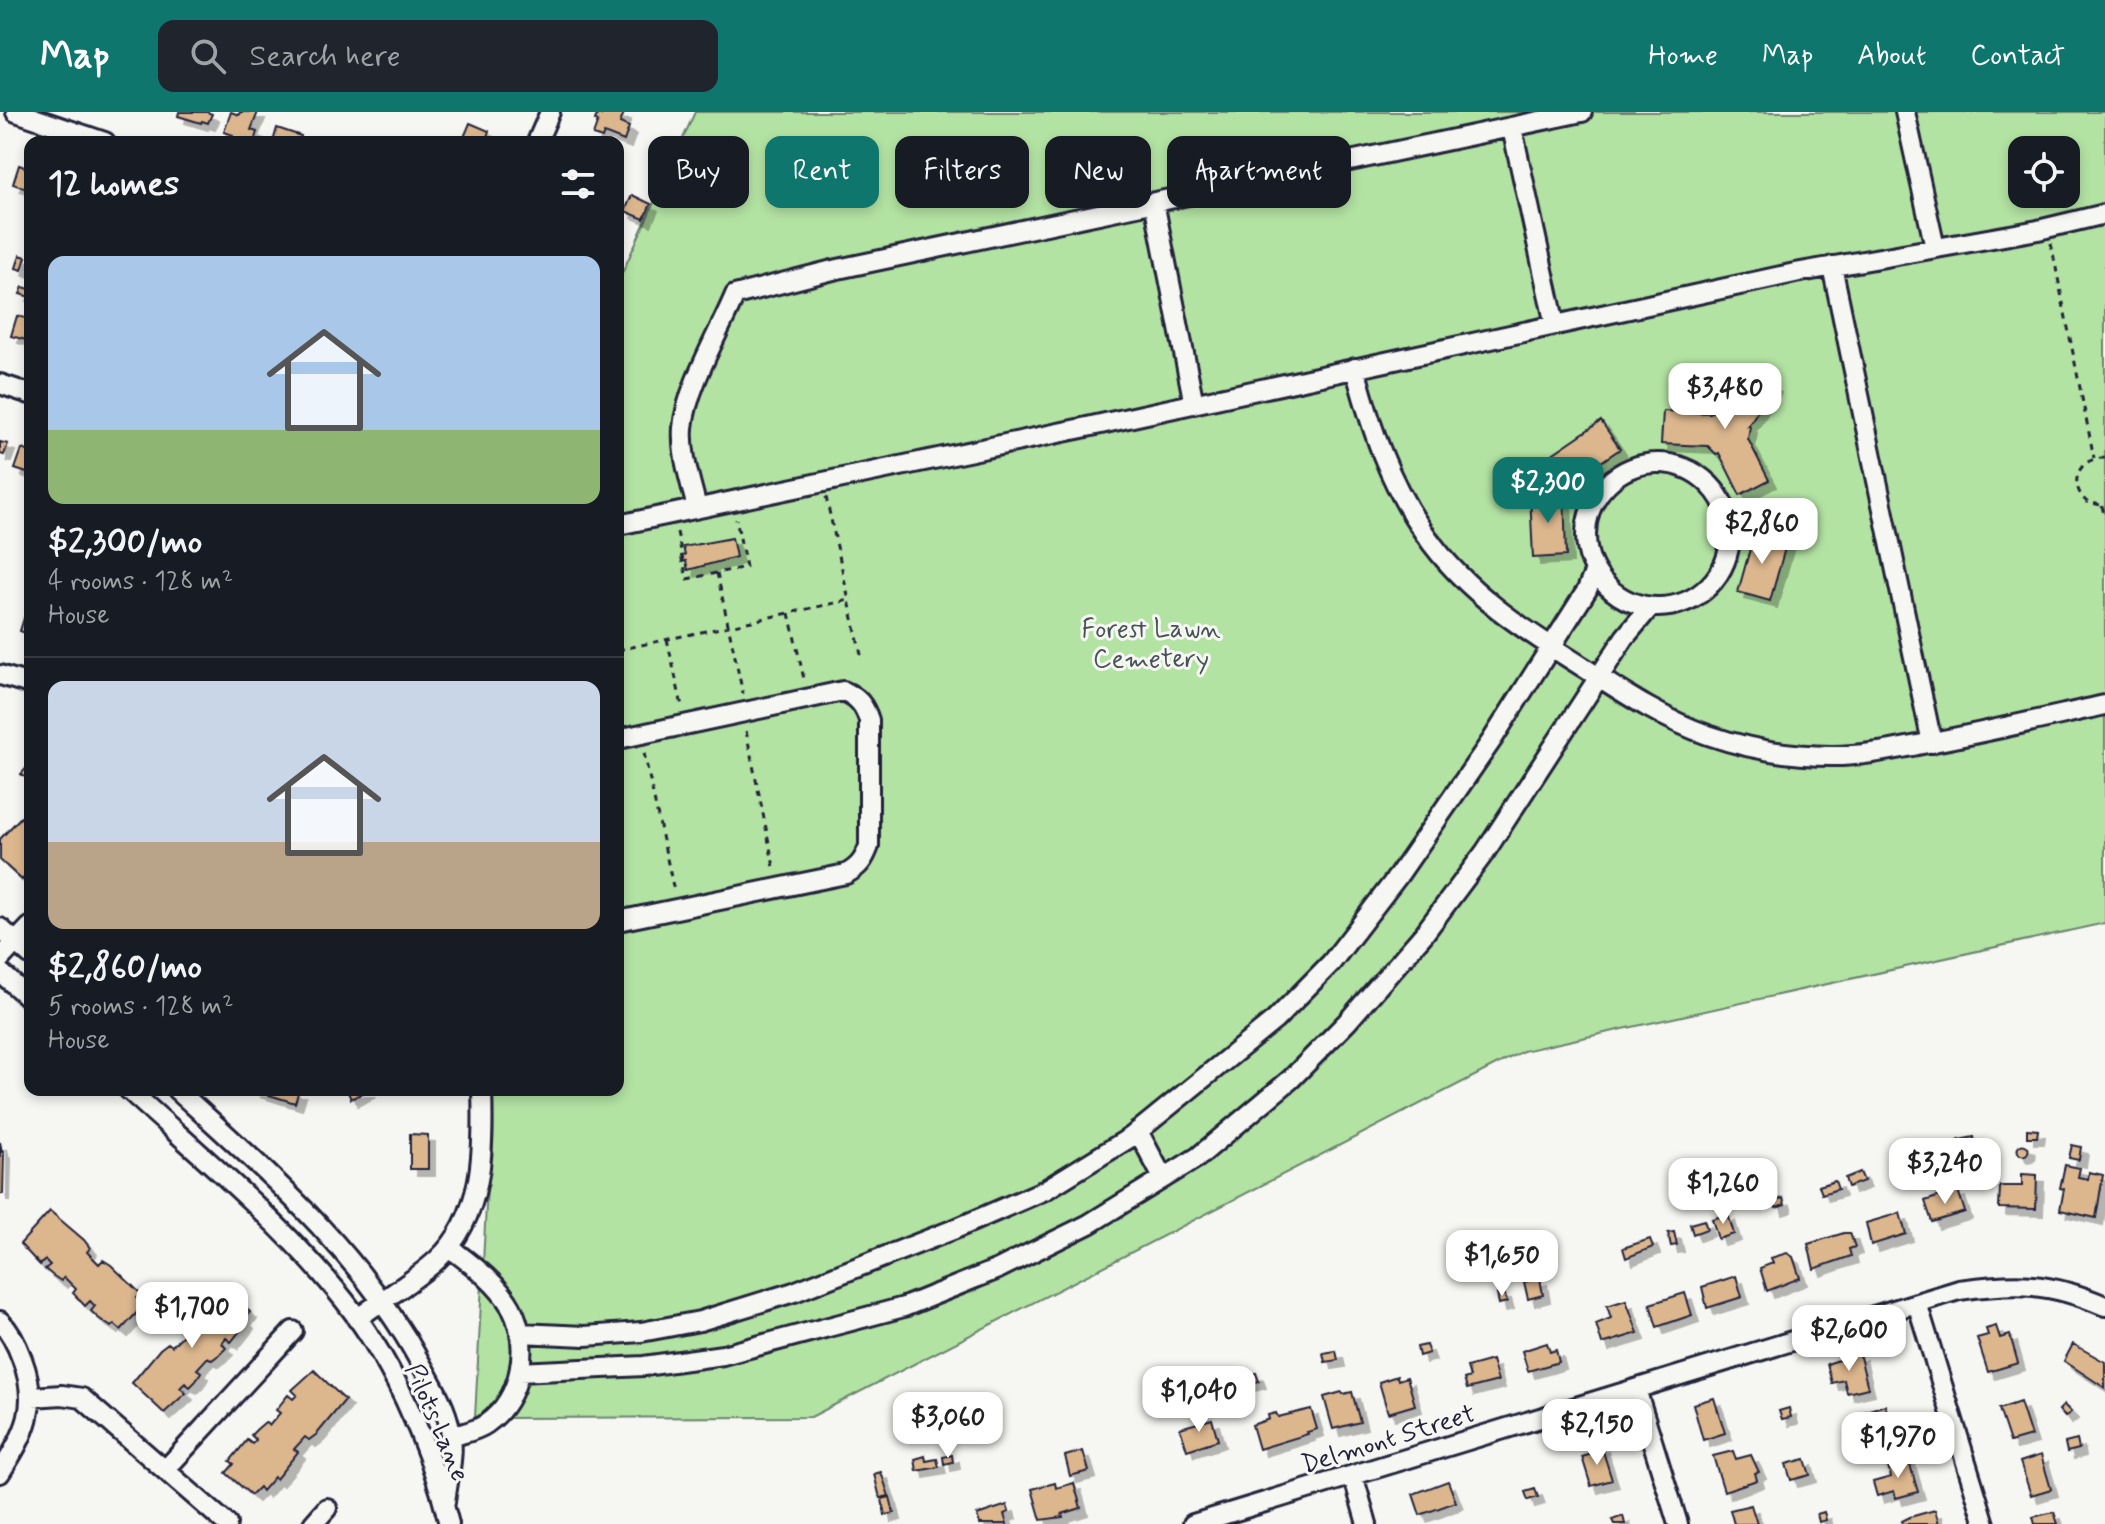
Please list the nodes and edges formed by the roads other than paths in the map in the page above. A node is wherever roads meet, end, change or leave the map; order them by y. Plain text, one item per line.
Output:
1 (16, 112) edge
2 (550, 112) edge
3 (1582, 112) edge
4 (1905, 112) edge
5 (1512, 128) junction
6 (87, 136) edge
7 (540, 136) edge
8 (1154, 202) junction
9 (2105, 214) edge
10 (1935, 248) junction
11 (1832, 266) junction
12 (1555, 325) junction
13 (1355, 368) junction
14 (0, 384) edge
15 (24, 392) edge
16 (1194, 404) junction
17 (697, 508) junction
18 (624, 524) edge
19 (1595, 570) junction
20 (1650, 607) junction
21 (1551, 647) junction
22 (0, 675) edge
23 (1598, 677) junction
24 (24, 682) edge
25 (2105, 705) edge
26 (624, 738) edge
27 (1932, 743) junction
28 (624, 920) edge
29 (0, 928) edge
30 (24, 933) edge
31 (16, 942) junction
32 (24, 949) edge
33 (0, 959) edge
34 (0, 972) edge
35 (24, 994) edge
36 (136, 1096) edge
37 (184, 1096) edge
38 (482, 1096) edge
39 (168, 1126) junction
40 (1138, 1131) junction
41 (1163, 1178) junction
42 (449, 1247) junction
43 (382, 1300) junction
44 (1917, 1303) junction
45 (2105, 1306) edge
46 (357, 1319) junction
47 (0, 1321) edge
48 (293, 1331) dead end
49 (520, 1333) junction
50 (585, 1336) junction
51 (587, 1368) junction
52 (519, 1372) junction
53 (1636, 1389) junction
54 (32, 1397) junction
55 (451, 1437) junction
56 (165, 1470) junction
57 (0, 1473) edge
58 (1353, 1475) junction
59 (444, 1504) junction
60 (327, 1508) dead end
61 (227, 1524) edge
62 (313, 1524) edge
63 (449, 1524) edge
64 (1193, 1524) edge
65 (1367, 1524) edge
66 (1678, 1524) edge
67 (1985, 1524) edge

1 - 6 street
2 - 7 street
3 - 5 street
4 - 10 street
5 - 8 street
5 - 12 street
8 - 16 street
8 - 17 street
9 - 10 street
10 - 11 street
11 - 12 street
11 - 27 street
12 - 13 street
13 - 16 street
13 - 21 street
14 - 15 street
16 - 17 street
17 - 18 street
19 - 20 street
19 - 20 street
19 - 21 street
20 - 23 street
21 - 23 street
21 - 40 street
22 - 24 street
23 - 27 street
23 - 41 street
25 - 27 street
26 - 28 street
29 - 31 street
30 - 31 street
31 - 32 street
31 - 33 street
34 - 35 street
36 - 39 street, Pilots Lane
37 - 39 street
37 - 43 street, Pilots Lane
38 - 42 street
39 - 46 street, Pilots Lane
40 - 41 street
40 - 50 street
41 - 51 street
42 - 43 street
42 - 49 street
43 - 46 street
43 - 55 street, Pilots Lane
44 - 45 street, Delmont Street
44 - 53 street, Delmont Street
44 - 67 street
46 - 59 street, Pilots Lane
47 - 54 street
48 - 56 street
49 - 50 street
49 - 52 street
50 - 51 street
51 - 52 street
52 - 55 street
53 - 58 street, Delmont Street
53 - 66 street
54 - 56 street
54 - 57 street
55 - 59 street, Pilots Lane
56 - 61 street
58 - 64 street, Delmont Street
58 - 65 street
59 - 63 street
60 - 62 street

